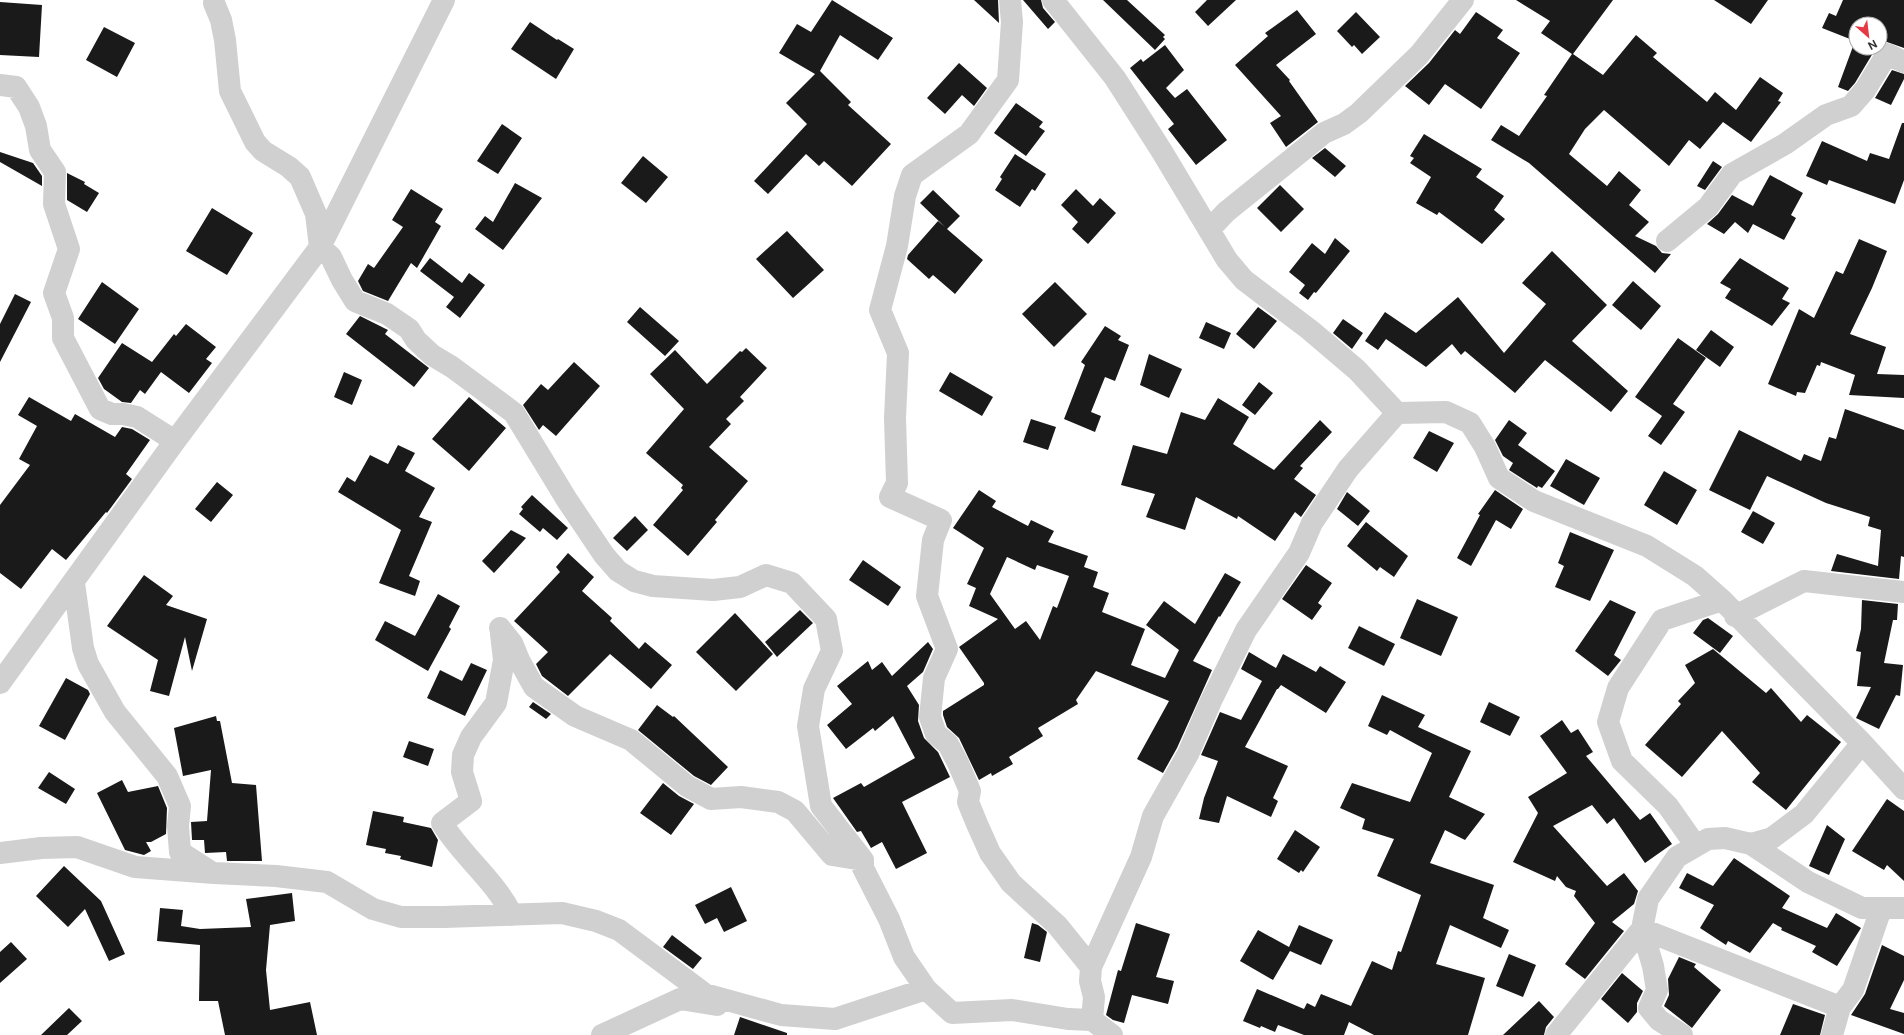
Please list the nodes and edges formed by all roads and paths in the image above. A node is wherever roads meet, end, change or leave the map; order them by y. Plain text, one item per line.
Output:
1 (444, 0) edge
2 (1010, 0) edge
3 (1054, 0) edge
4 (1463, 0) edge
5 (214, 3) dead end
6 (1904, 62) edge
7 (0, 86) edge
8 (1209, 230) junction
9 (1667, 241) dead end
10 (320, 247) junction
11 (1397, 413) junction
12 (174, 441) junction
13 (74, 583) junction
14 (1904, 592) edge
15 (1728, 608) junction
16 (0, 683) edge
17 (1862, 743) junction
18 (1904, 789) edge
19 (1751, 844) junction
20 (1696, 846) junction
21 (0, 854) edge
22 (863, 860) junction
23 (214, 873) junction
24 (1881, 908) junction
25 (1904, 908) edge
26 (512, 915) junction
27 (1642, 929) junction
28 (1091, 967) junction
29 (926, 989) junction
30 (1840, 1007) junction
31 (781, 1015) junction
32 (1092, 1020) junction
33 (602, 1035) edge
34 (1112, 1035) edge
35 (1556, 1035) edge
36 (1682, 1035) edge
37 (1832, 1035) edge

1 - 10 street
2 - 28 street
3 - 8 street
4 - 8 street
5 - 10 street
6 - 9 street
7 - 12 street
8 - 11 street
10 - 12 street
10 - 22 street
11 - 15 street
11 - 28 street
12 - 13 street
13 - 16 street
13 - 23 street
14 - 15 street
15 - 17 street
15 - 20 street
17 - 18 street
17 - 19 street
19 - 20 street
19 - 24 street
20 - 27 street
21 - 23 street
22 - 26 street
22 - 29 street
23 - 26 street
24 - 25 street
24 - 30 street
26 - 31 street
27 - 30 street
27 - 35 street
27 - 36 street
28 - 32 street
29 - 31 street
29 - 32 street
30 - 37 street
31 - 33 street
32 - 34 street

